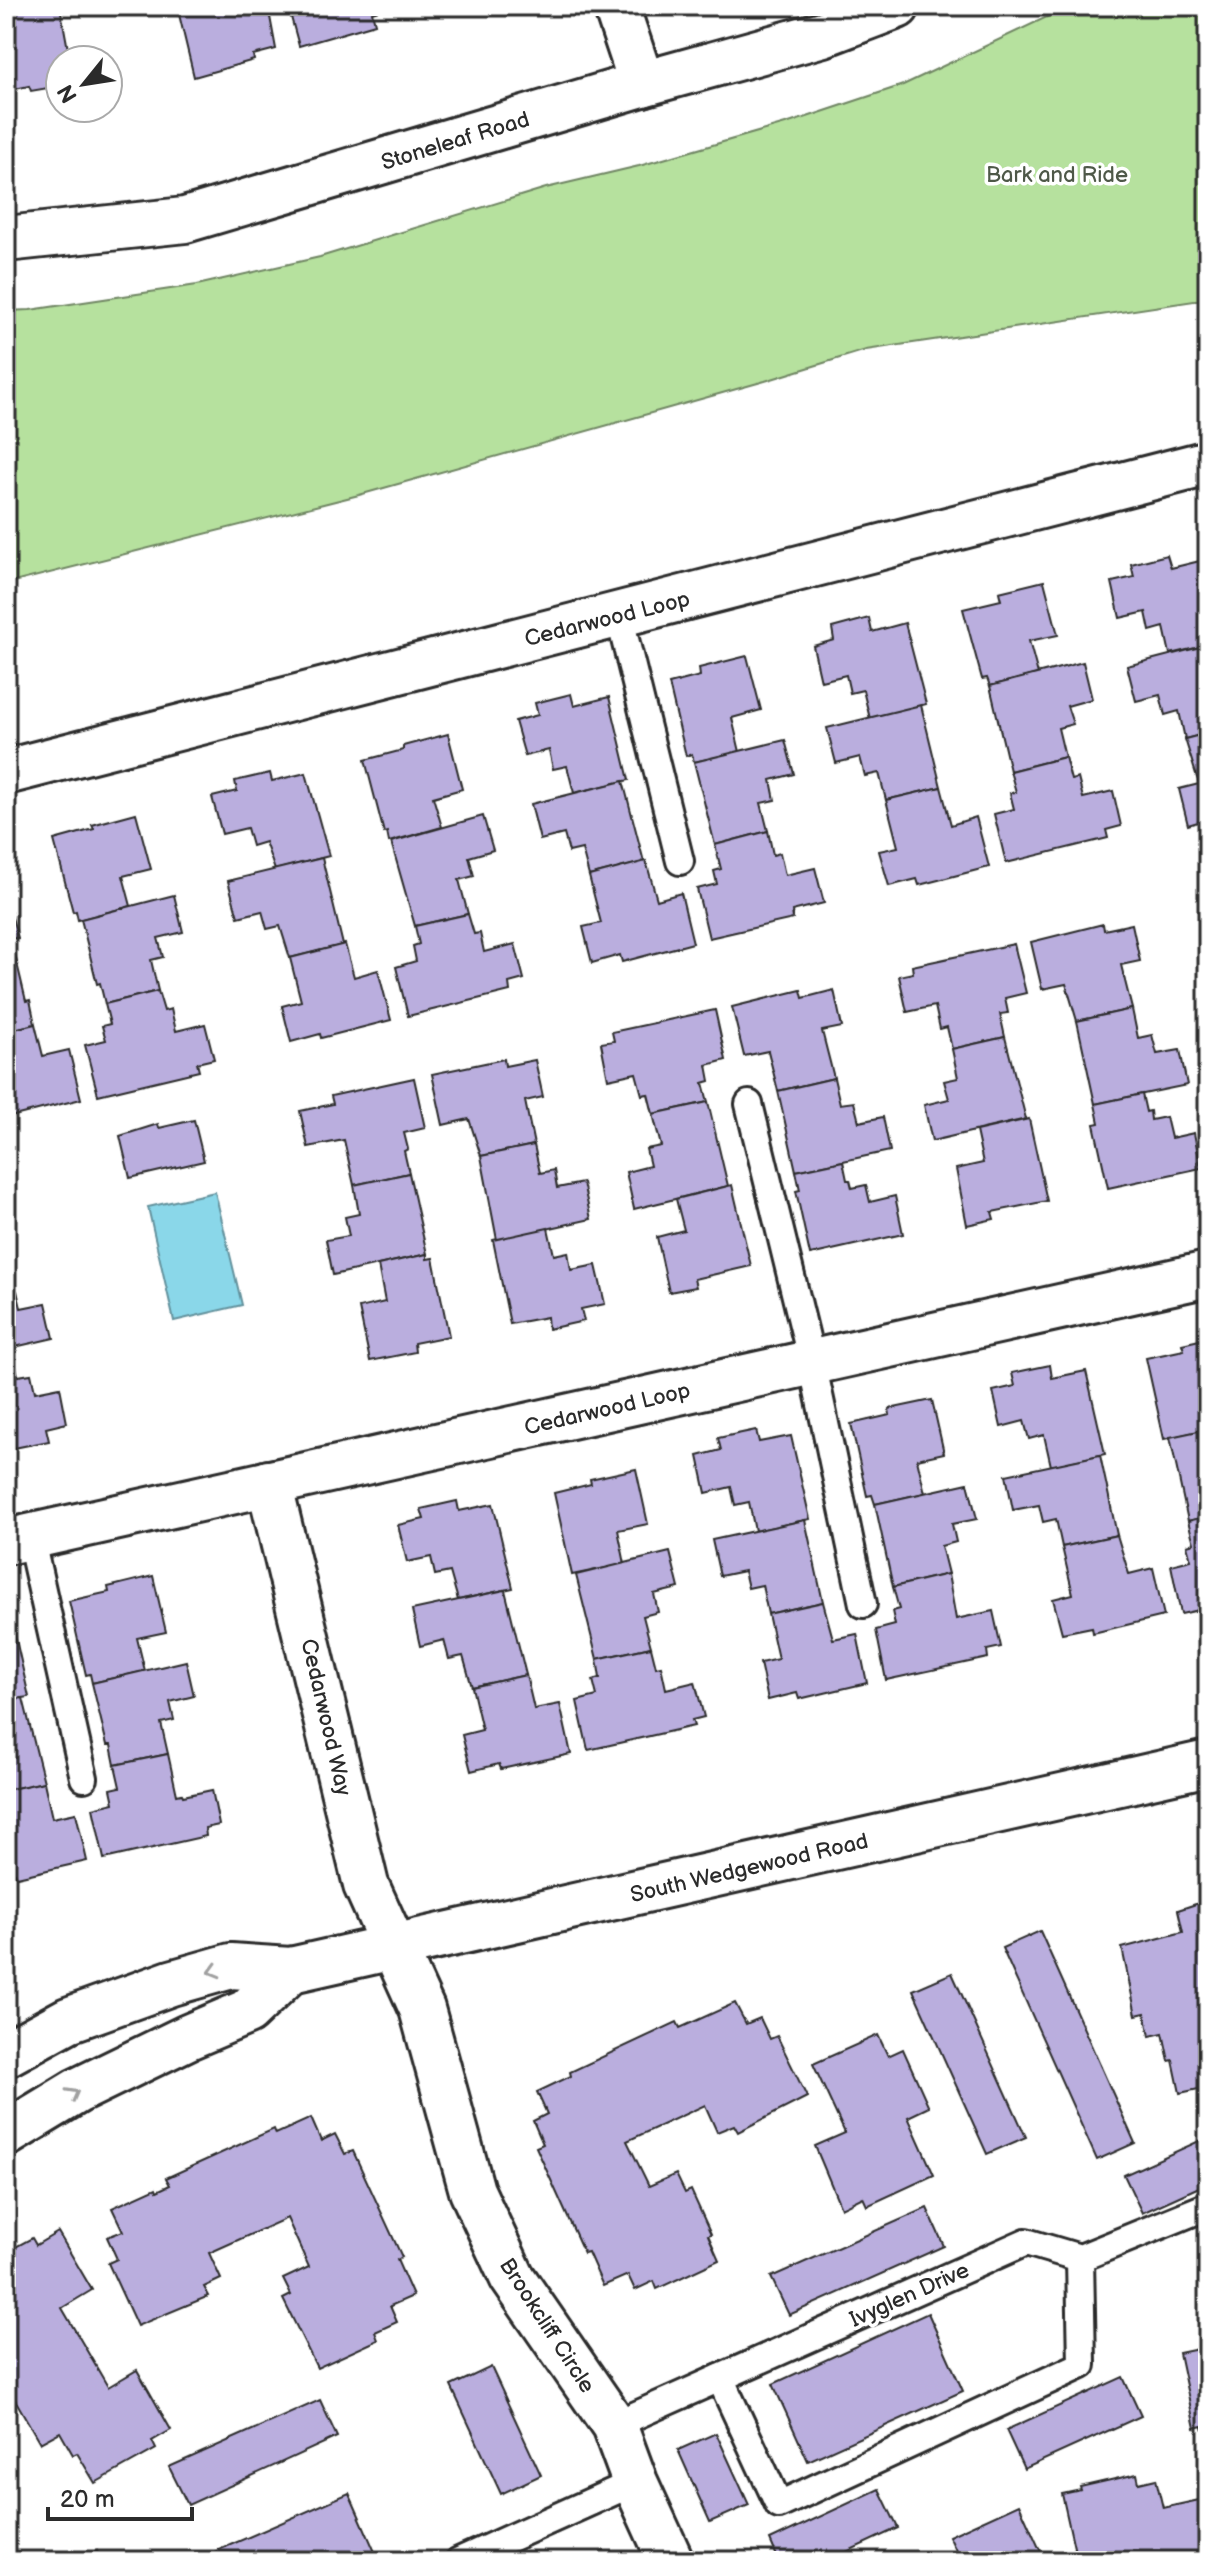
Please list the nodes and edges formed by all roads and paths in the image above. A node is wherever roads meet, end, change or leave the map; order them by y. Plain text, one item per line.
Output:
1 (616, 6) edge
2 (897, 6) edge
3 (642, 84) junction
4 (6, 239) edge
5 (1208, 463) edge
6 (619, 615) junction
7 (6, 772) edge
8 (680, 861) dead end
9 (749, 1104) dead end
10 (1208, 1274) edge
11 (812, 1362) junction
12 (269, 1483) junction
13 (18, 1539) edge
14 (863, 1604) dead end
15 (1208, 1763) edge
16 (84, 1778) dead end
17 (394, 1947) junction
18 (291, 1970) junction
19 (6, 2054) edge
20 (6, 2134) edge
21 (1208, 2206) edge
22 (1080, 2258) junction
23 (720, 2378) junction
24 (614, 2425) junction
25 (635, 2482) junction
26 (459, 2561) edge
27 (671, 2561) edge

1 - 3 street
2 - 3 street, Stoneleaf Road
3 - 4 street, Stoneleaf Road
5 - 6 street, Cedarwood Loop
6 - 7 street, Cedarwood Loop
6 - 8 lane
9 - 11 lane
10 - 11 street, Cedarwood Loop
11 - 12 street, Cedarwood Loop
11 - 14 lane
12 - 13 street, Cedarwood Loop
12 - 17 street, Cedarwood Way
13 - 16 lane
15 - 17 street, South Wedgewood Road
17 - 18 street, South Wedgewood Road
17 - 24 street, Brookcliff Circle
18 -> 19 street, South Wedgewood Road
20 -> 18 street
21 - 22 lane
22 - 23 lane, Ivyglen Drive
22 - 23 lane
23 - 24 lane, Ivyglen Drive
24 - 25 street, Brookcliff Circle
25 - 26 lane
25 - 27 street, Brookcliff Circle

